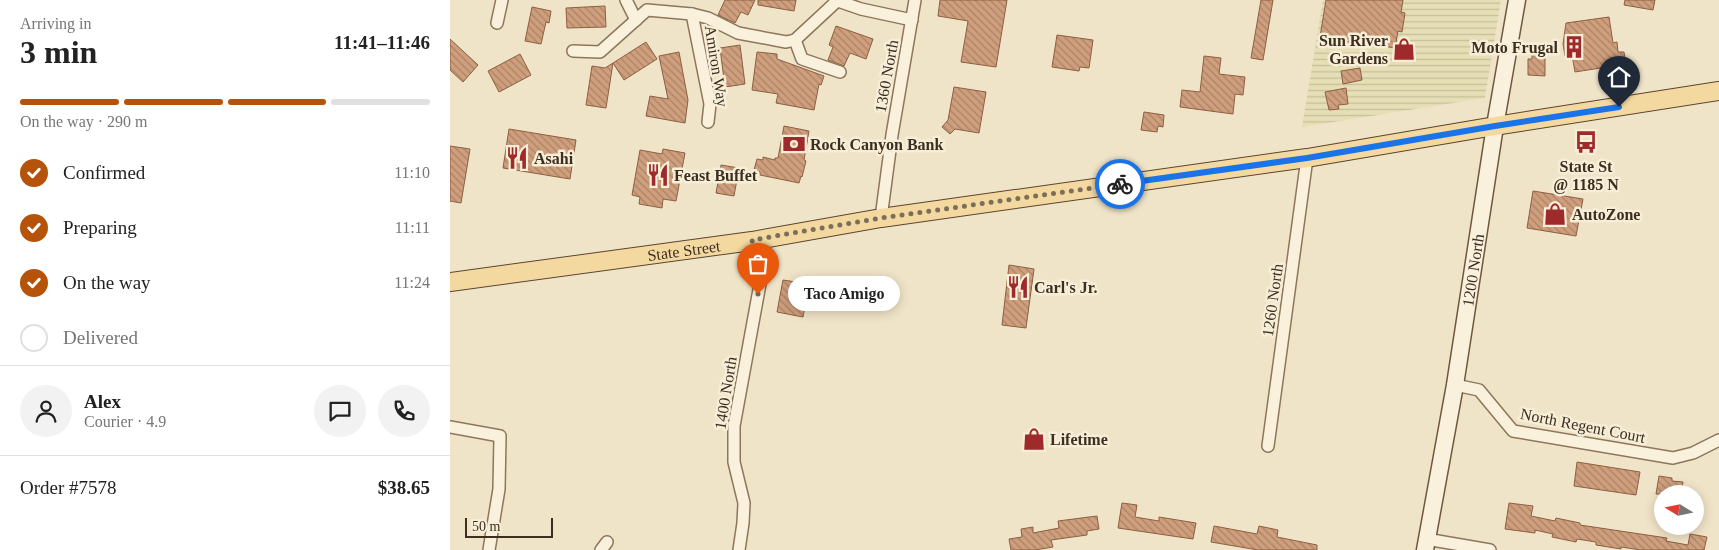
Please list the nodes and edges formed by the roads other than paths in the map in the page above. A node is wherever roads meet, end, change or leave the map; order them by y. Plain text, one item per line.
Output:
1 (502, 0) edge
2 (626, 0) edge
3 (915, 0) edge
4 (1517, 0) edge
5 (836, 1) edge
6 (692, 14) junction
7 (636, 20) junction
8 (912, 20) junction
9 (497, 23) dead end
10 (796, 40) junction
11 (574, 51) dead end
12 (840, 72) dead end
13 (1719, 92) edge
14 (708, 122) dead end
15 (1495, 126) junction
16 (1307, 158) junction
17 (881, 218) junction
18 (752, 240) junction
19 (450, 282) edge
20 (1455, 385) junction
21 (450, 427) edge
22 (1719, 440) edge
23 (1268, 446) dead end
24 (1426, 545) edge
25 (489, 550) edge
26 (739, 550) edge
27 (1490, 550) edge

1 - 9 street
2 - 7 street
3 - 8 street, 1360 North
4 - 15 street, 1200 North
5 - 8 street
5 - 10 street
6 - 7 street
6 - 10 street
6 - 14 street, Amiron Way
7 - 11 street
8 - 17 street, 1360 North
10 - 12 street
13 - 15 main road, State Street
15 - 16 main road, State Street
15 - 20 street, 1200 North
16 - 17 main road, State Street
16 - 23 street, 1260 North
17 - 18 main road, State Street
18 - 19 main road, State Street
18 - 26 street, 1400 North
20 - 22 street, North Regent Court
20 - 24 street, 1200 North
21 - 25 street
24 - 27 street

